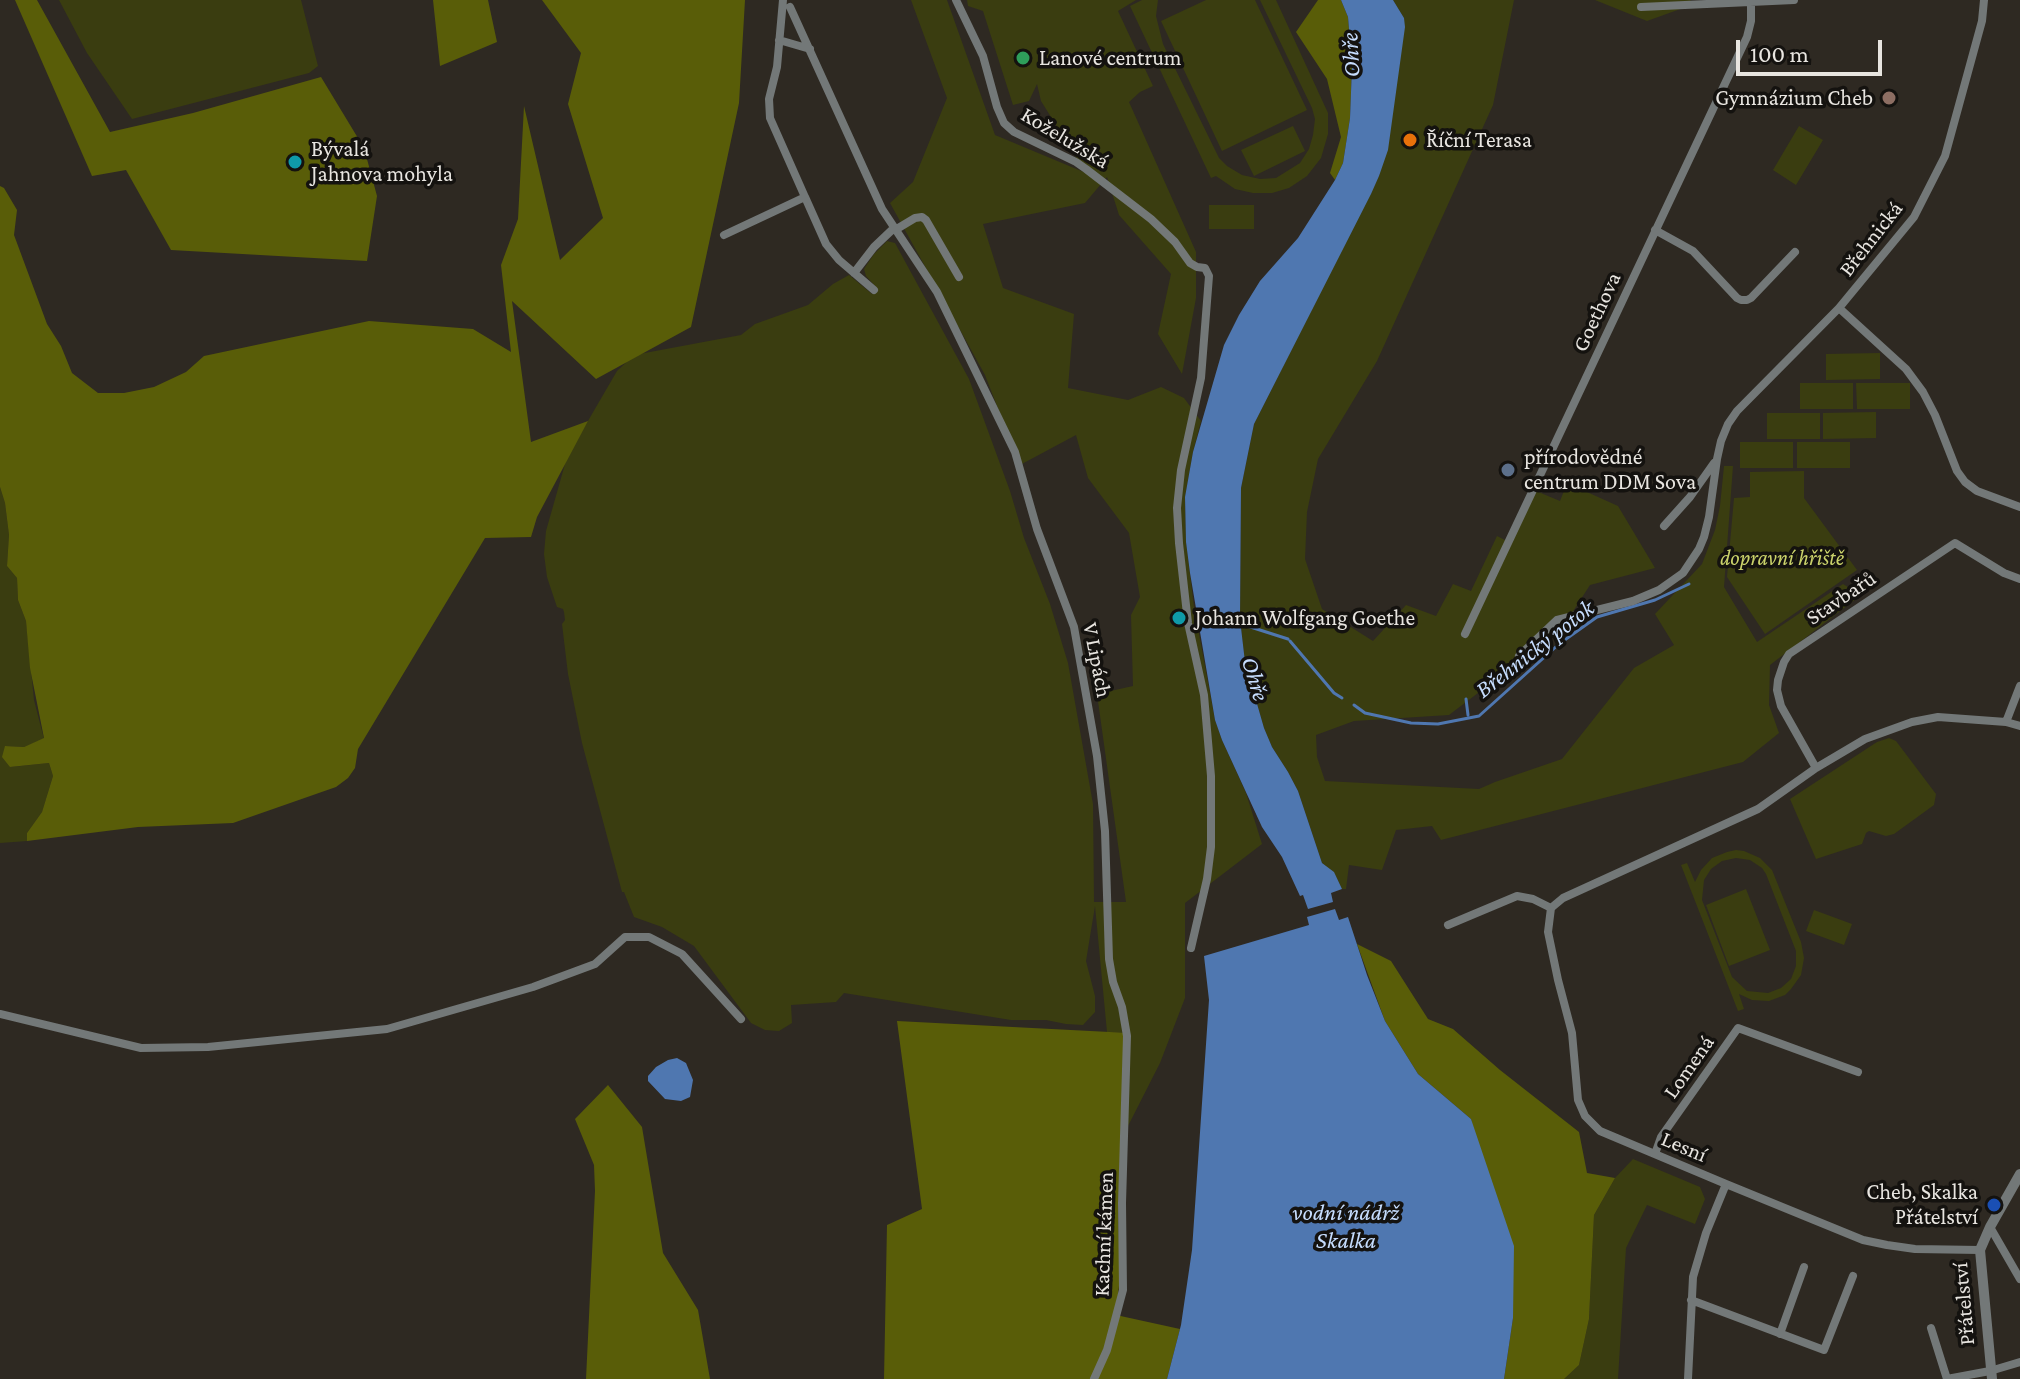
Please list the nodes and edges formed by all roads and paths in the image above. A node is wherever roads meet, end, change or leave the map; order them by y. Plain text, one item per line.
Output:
1 (956, 0) edge
2 (1794, 0) edge
3 (1984, 0) edge
4 (1712, 2) edge
5 (786, 3) edge
6 (1751, 3) junction
7 (1641, 7) dead end
8 (779, 40) junction
9 (810, 49) junction
10 (805, 197) junction
11 (894, 229) junction
12 (1655, 230) junction
13 (724, 235) dead end
14 (1795, 252) dead end
15 (854, 273) junction
16 (959, 277) dead end
17 (874, 290) dead end
18 (1839, 308) junction
19 (1717, 459) junction
20 (2020, 507) edge
21 (1664, 526) dead end
22 (2020, 579) edge
23 (1465, 634) dead end
24 (1519, 656) dead end
25 (2020, 686) edge
26 (2006, 722) junction
27 (2020, 726) edge
28 (1816, 768) junction
29 (1551, 908) junction
30 (1448, 925) dead end
31 (1191, 948) dead end
32 (0, 1014) edge
33 (741, 1019) dead end
34 (1858, 1072) dead end
35 (1125, 1134) joint
36 (1655, 1154) junction
37 (2020, 1174) edge
38 (1726, 1184) junction
39 (1990, 1227) junction
40 (1980, 1250) junction
41 (1804, 1267) dead end
42 (1853, 1276) dead end
43 (2020, 1279) edge
44 (1691, 1300) junction
45 (1931, 1328) dead end
46 (1780, 1334) junction
47 (2020, 1362) edge
48 (1991, 1375) edge
49 (1094, 1379) edge
50 (1688, 1379) edge
51 (1947, 1379) edge

1 - 31 street, Koželužská
2 - 6 street
3 - 18 street, Břehnická
4 - 6 street
4 - 7 street
5 - 8 street
5 - 9 street, V Lipách
6 - 12 street, Goethova
8 - 9 street
8 - 10 street
9 - 11 street, V Lipách
10 - 13 street
10 - 15 street
11 - 15 street
11 - 16 street
11 - 35 street, V Lipách
12 - 14 street
12 - 23 street, Goethova
15 - 17 street
18 - 19 street, Břehnická
18 - 20 street
19 - 21 street, Břehnická
19 - 24 street, Břehnická
22 - 28 street, Stavbařů
25 - 26 street
26 - 27 street
26 - 28 street
28 - 29 street
29 - 30 street
29 - 36 street, Lesní
32 - 33 street
34 - 36 street, Lomená
35 - 49 street, Kachní kámen
36 - 38 street, Lesní
37 - 39 street, Přátelství
38 - 40 street, Lesní
38 - 44 street
39 - 40 street, Přátelství
39 - 43 street, Přátelství
40 - 48 street, Přátelství
41 - 46 street
42 - 46 street
44 - 46 street
44 - 50 street
45 - 51 street
47 - 48 street
48 - 51 street

